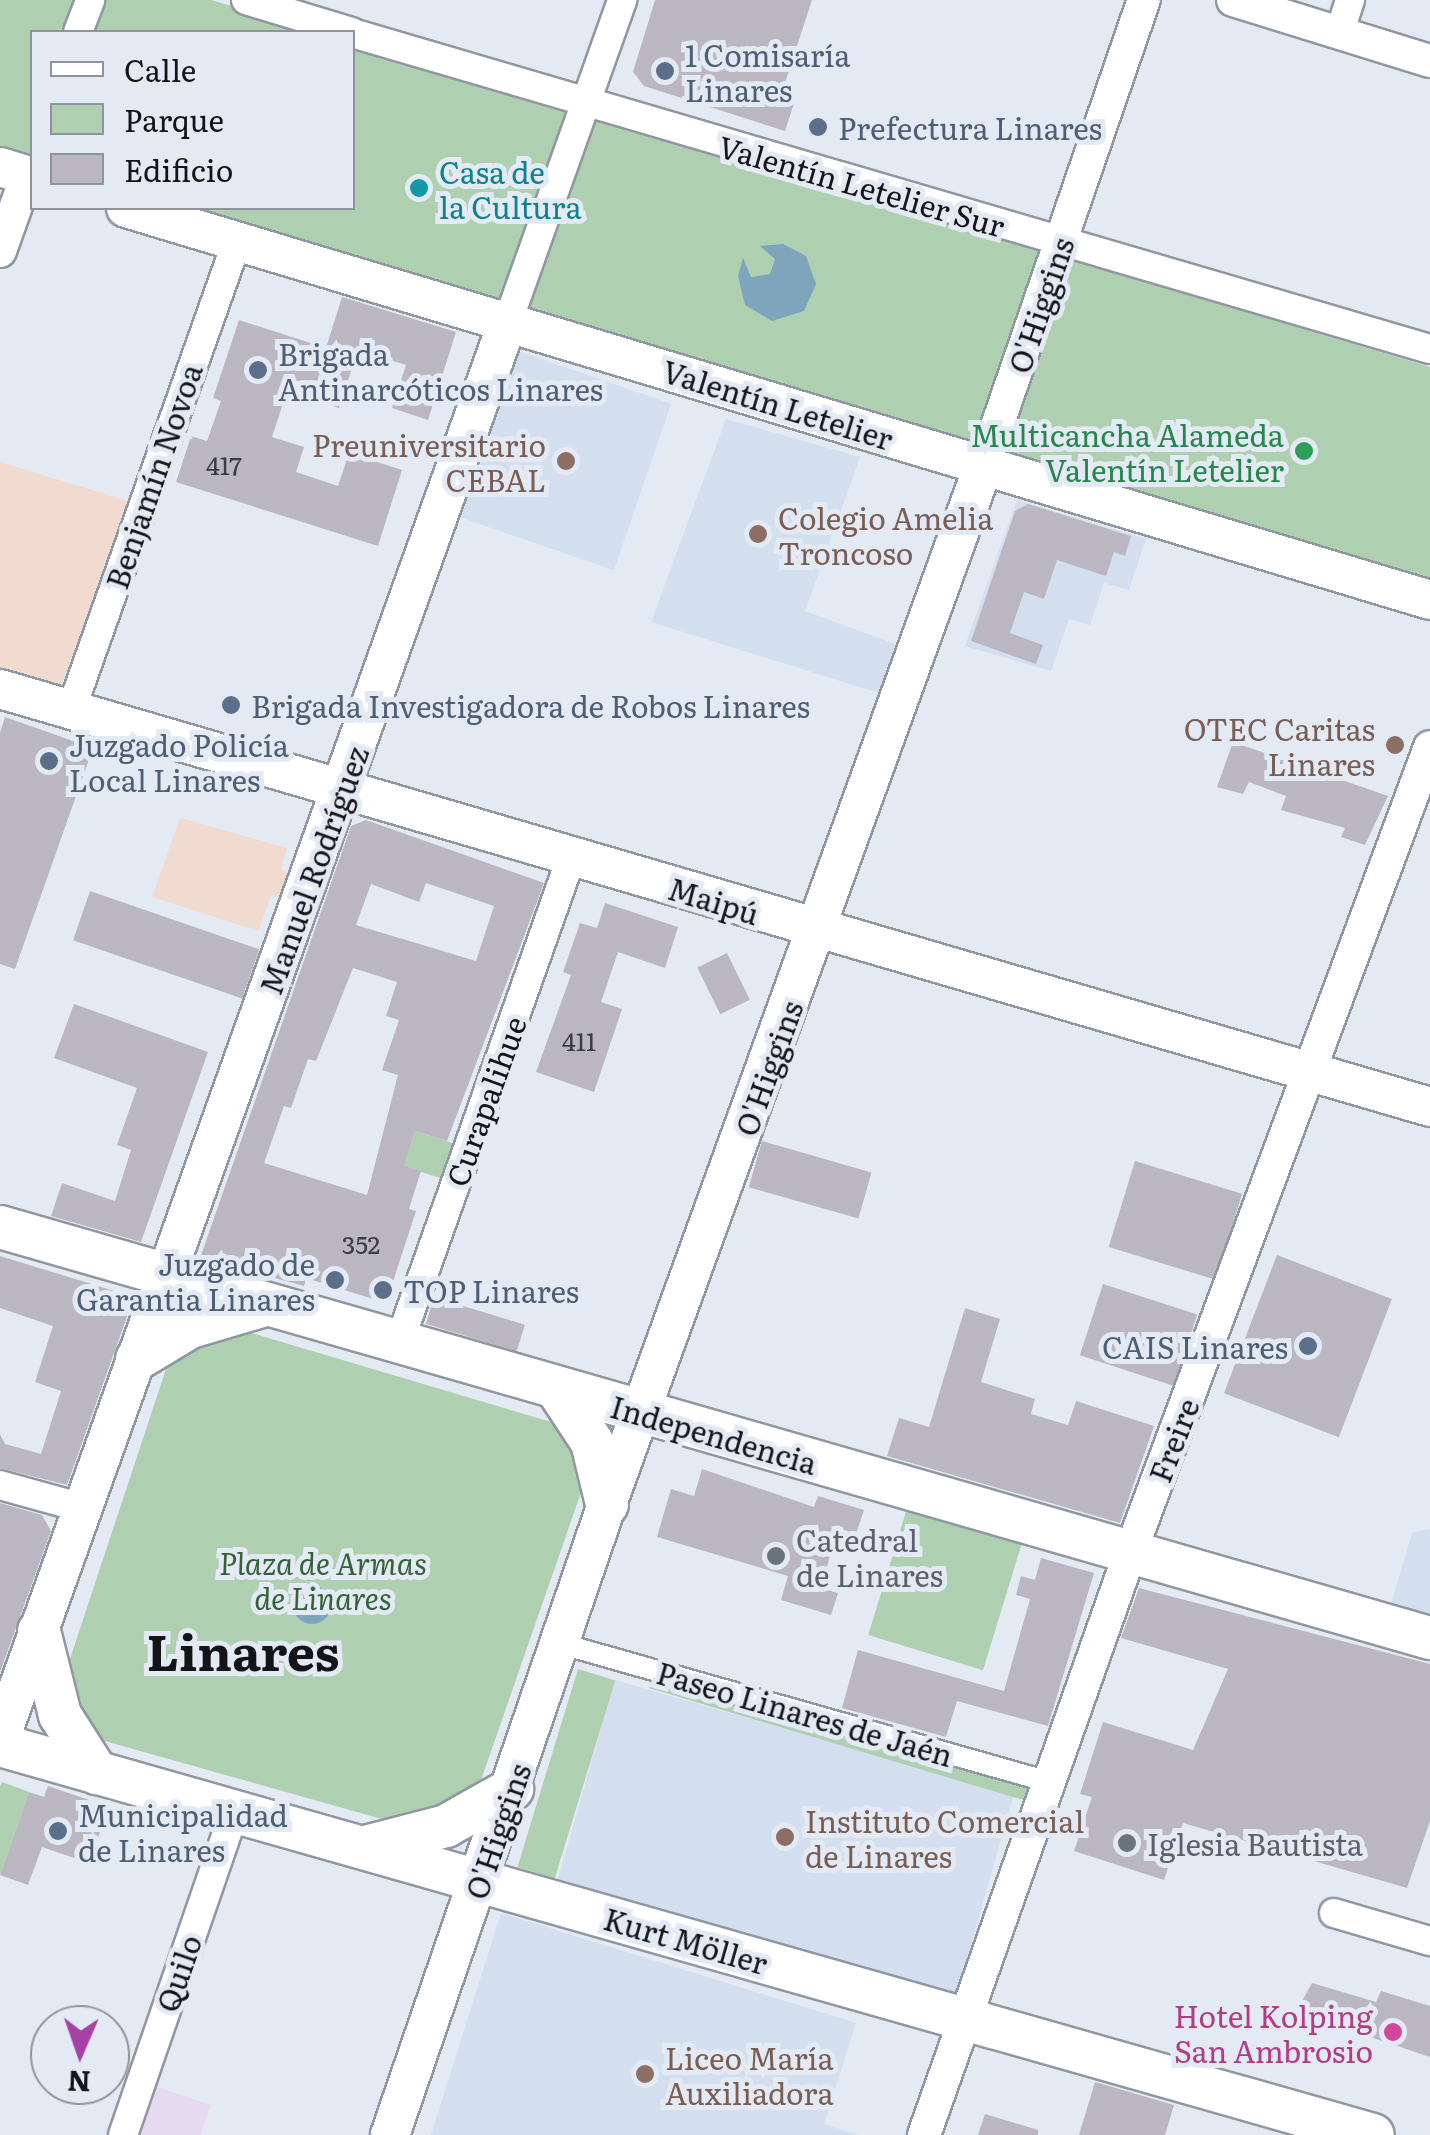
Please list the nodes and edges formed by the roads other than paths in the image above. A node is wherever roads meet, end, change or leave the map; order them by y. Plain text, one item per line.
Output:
1 (90, 0) edge
2 (246, 0) edge
3 (622, 0) edge
4 (1144, 0) edge
5 (1233, 0) edge
6 (1350, 0) edge
7 (79, 30) edge
8 (342, 30) edge
9 (355, 34) edge
10 (1339, 34) junction
11 (1430, 61) edge
12 (584, 105) junction
13 (23, 170) edge
14 (132, 210) edge
15 (236, 242) junction
16 (1062, 243) junction
17 (0, 251) edge
18 (508, 321) junction
19 (1430, 349) edge
20 (984, 464) junction
21 (1430, 600) edge
22 (0, 689) edge
23 (71, 710) junction
24 (1430, 747) edge
25 (343, 788) junction
26 (571, 858) junction
27 (819, 931) junction
28 (1312, 1074) junction
29 (1430, 1107) edge
30 (0, 1227) edge
31 (167, 1276) junction
32 (266, 1305) junction
33 (399, 1343) junction
34 (137, 1360) junction
35 (558, 1389) junction
36 (641, 1412) junction
37 (0, 1485) edge
38 (608, 1504) junction
39 (83, 1508) junction
40 (1129, 1556) junction
41 (39, 1631) junction
42 (1430, 1638) edge
43 (562, 1644) junction
44 (0, 1742) edge
45 (97, 1773) junction
46 (1049, 1782) junction
47 (512, 1789) junction
48 (234, 1812) junction
49 (360, 1848) junction
50 (480, 1882) junction
51 (1334, 1912) dead end
52 (1430, 1941) edge
53 (965, 2019) junction
54 (123, 2135) edge
55 (390, 2135) edge
56 (924, 2135) edge
57 (1373, 2135) edge

1 - 7 street
2 - 8 street, Valentín Letelier Sur
3 - 12 street, Manuel Rodríguez
4 - 16 street, O'Higgins
5 - 10 street
6 - 10 street
9 - 12 street, Valentín Letelier Sur
10 - 11 street
12 - 16 street, Valentín Letelier Sur
12 - 18 street, Manuel Rodríguez
13 - 17 street
14 - 15 main road, Valentín Letelier
15 - 18 main road, Valentín Letelier
15 - 23 street, Benjamín Novoa
16 - 19 street, Valentín Letelier Sur
16 - 20 street, O'Higgins
18 - 20 main road, Valentín Letelier
18 - 25 main road, Manuel Rodríguez
20 - 21 main road, Valentín Letelier
20 - 27 main road, O'Higgins
22 - 23 main road, Maipú
23 - 25 main road, Maipú
24 - 28 street, Freire
25 - 26 main road, Maipú
25 - 31 main road, Manuel Rodríguez
26 - 27 main road, Maipú
26 - 33 street, Curapalihue
27 - 28 main road, Maipú
27 - 36 main road, O'Higgins
28 - 29 main road, Maipú
28 - 40 street, Freire
30 - 31 main road, Independencia
31 - 32 main road, Independencia
31 - 34 main road, Manuel Rodríguez
32 - 33 main road, Independencia
32 - 34 main road
33 - 35 main road, Independencia
34 - 39 main road, Manuel Rodríguez
35 - 36 main road, Independencia
35 - 38 main road
36 - 38 main road, O'Higgins
36 - 40 main road, Independencia
37 - 39 street
38 - 43 main road, O'Higgins
39 - 41 main road, Manuel Rodríguez
40 - 42 main road, Independencia
40 - 46 street, Freire
41 - 44 main road, Manuel Rodríguez
41 - 45 main road
43 - 46 street, Paseo Linares de Jaén
43 - 47 main road, O'Higgins
44 - 45 main road, Kurt Möller
45 - 48 main road, Kurt Möller
46 - 53 street, Freire
47 - 49 main road
47 - 50 main road, O'Higgins
48 - 49 main road, Kurt Möller
48 - 54 street, Quilo
49 - 50 main road, Kurt Möller
50 - 53 main road, Kurt Möller
50 - 55 main road, O'Higgins
51 - 52 street
53 - 56 street, Freire
53 - 57 main road, Kurt Möller

